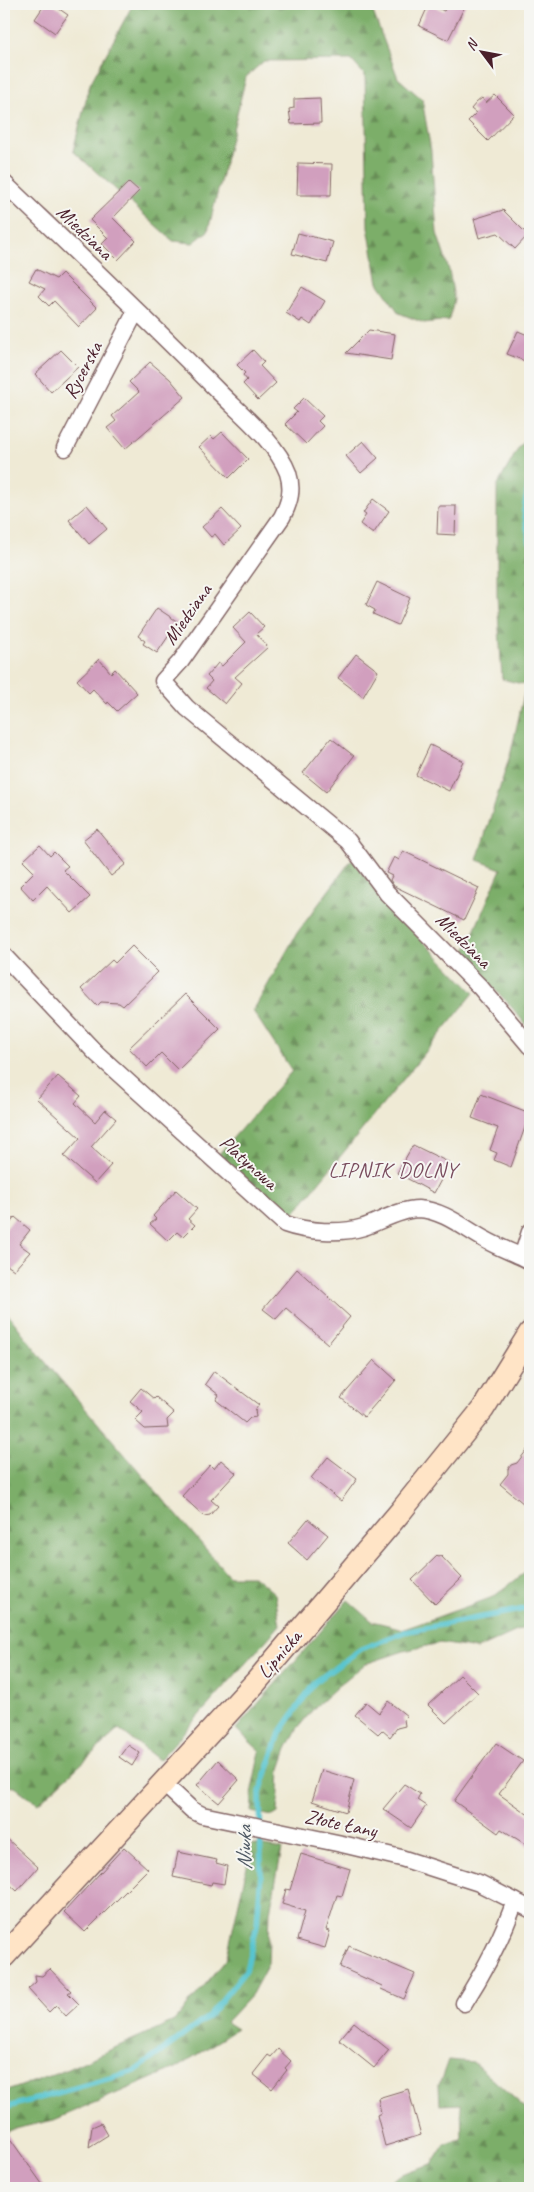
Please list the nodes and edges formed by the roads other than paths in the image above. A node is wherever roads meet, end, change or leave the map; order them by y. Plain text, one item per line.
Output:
1 (4, 183) edge
2 (136, 311) junction
3 (65, 448) dead end
4 (4, 956) edge
5 (530, 1046) edge
6 (530, 1232) edge
7 (526, 1259) edge
8 (530, 1333) edge
9 (163, 1783) junction
10 (515, 1901) junction
11 (530, 1908) edge
12 (4, 1956) edge
13 (464, 2004) dead end

1 - 2 street, Miedziana
2 - 3 street, Rycerska
2 - 5 street, Miedziana
4 - 7 street, Platynowa
6 - 7 street
8 - 9 street, Lipnicka
9 - 10 street, Złote Łany
9 - 12 street, Lipnicka
10 - 11 street, Złote Łany
10 - 13 street

